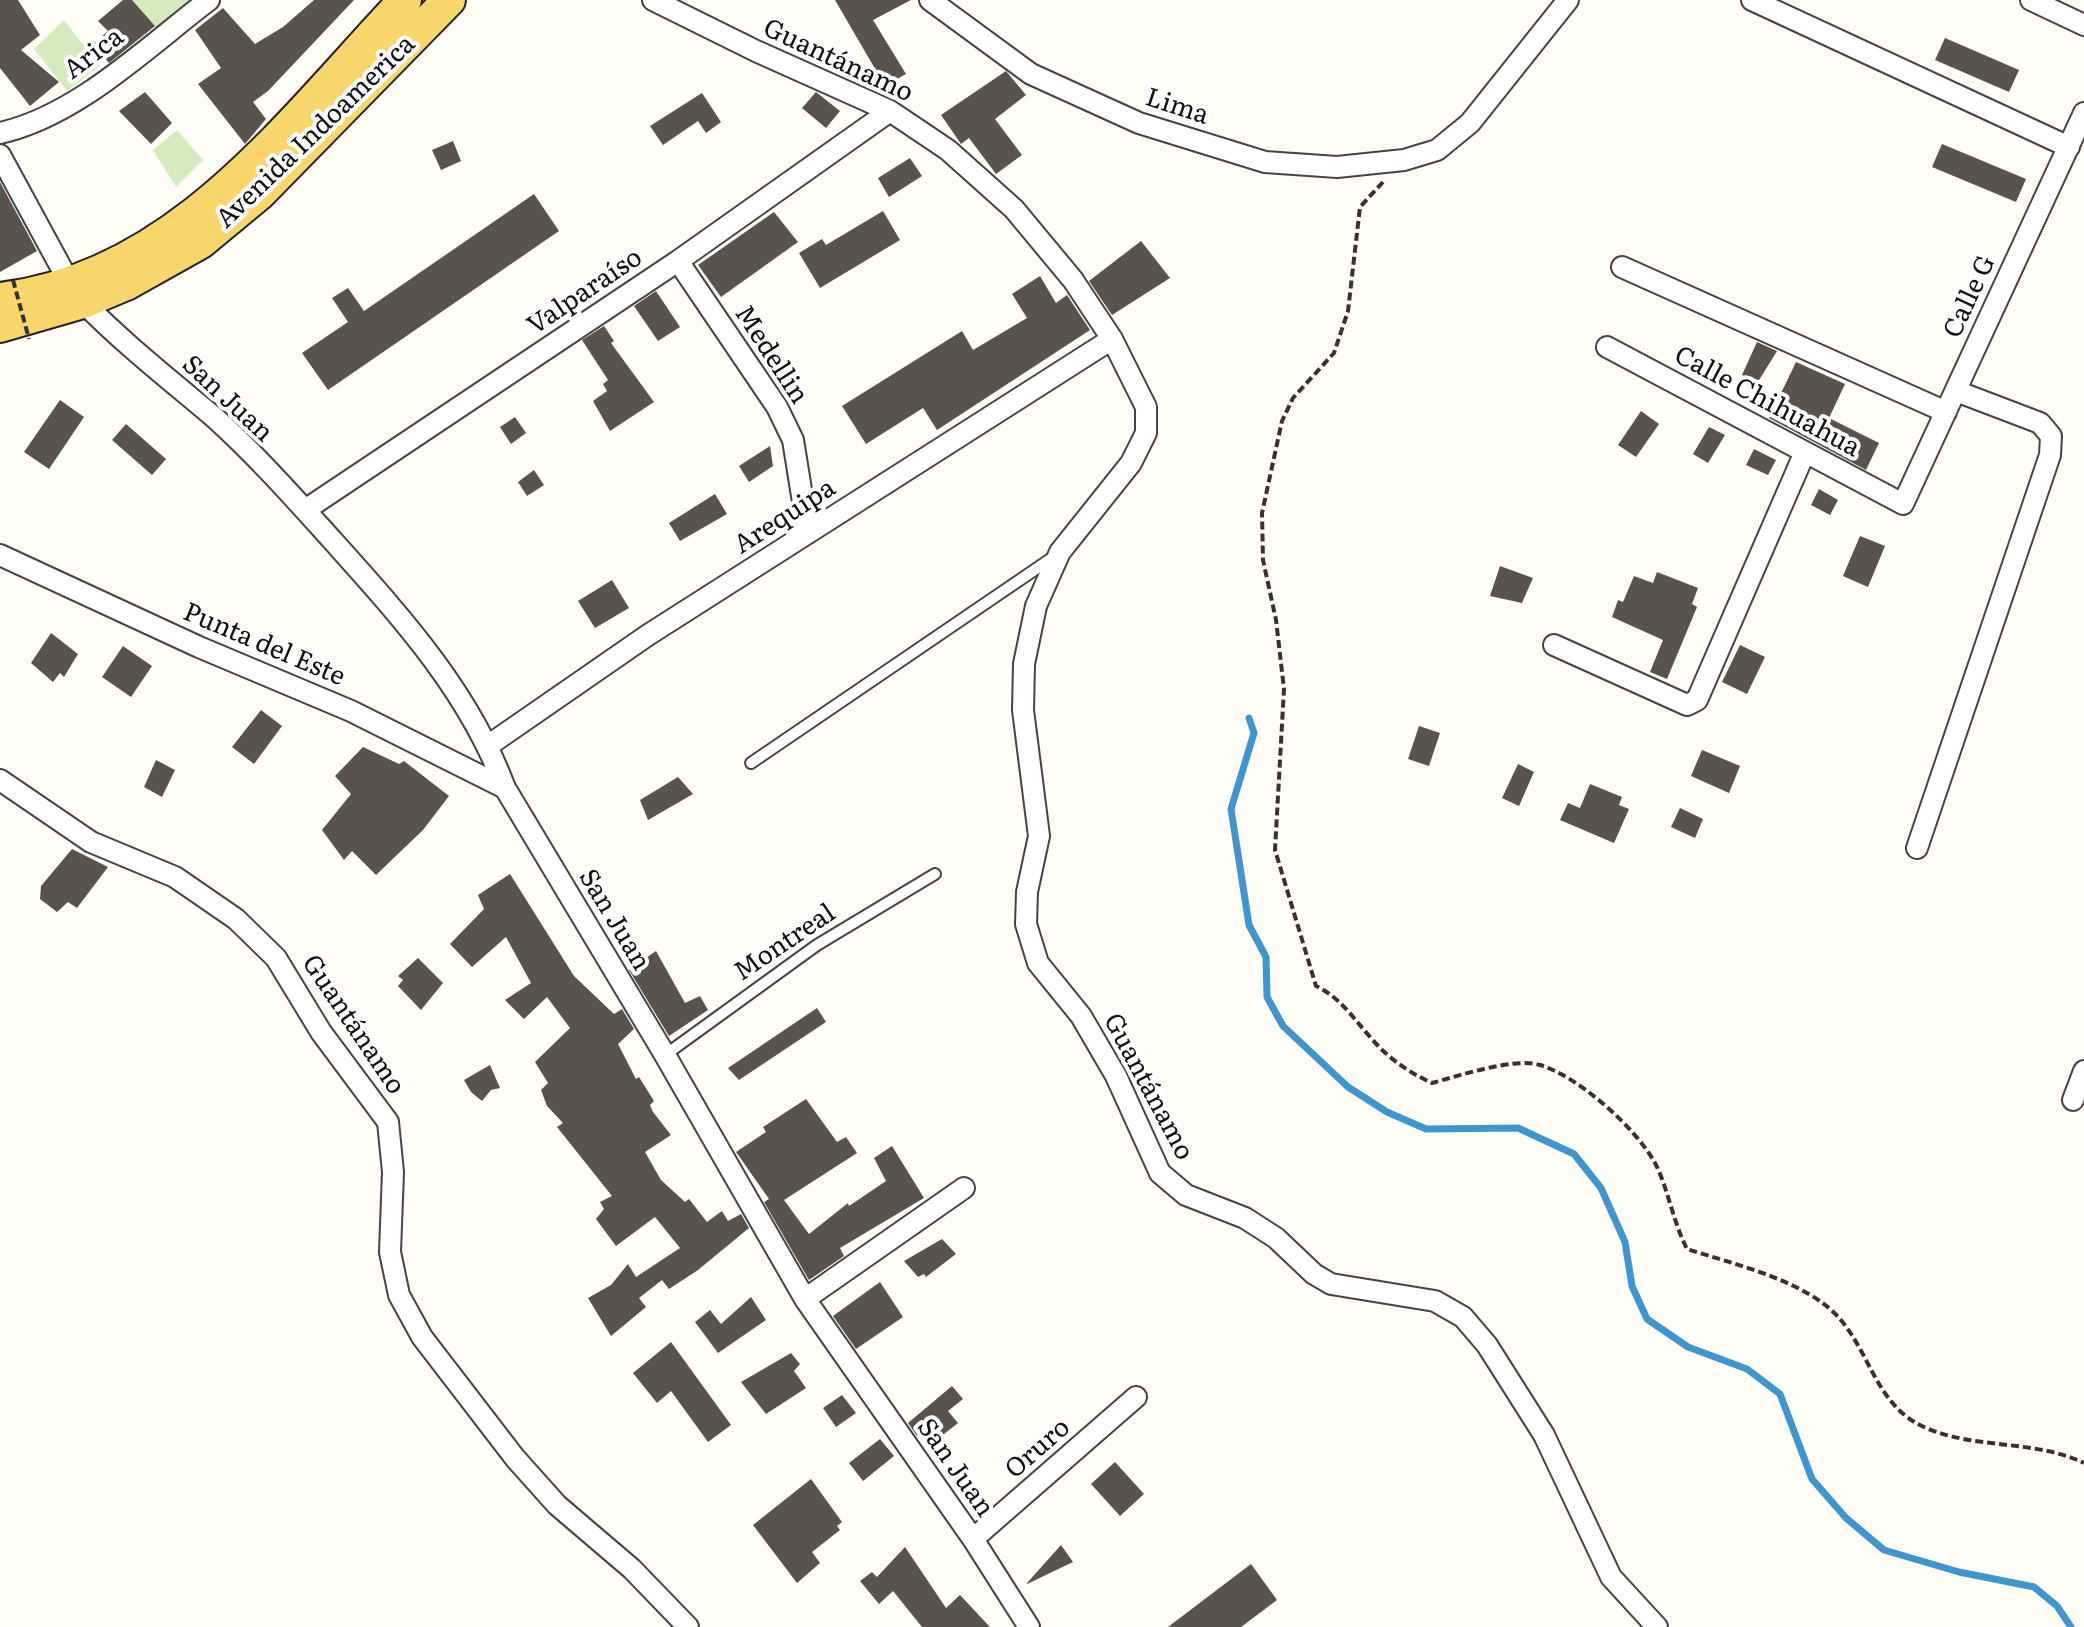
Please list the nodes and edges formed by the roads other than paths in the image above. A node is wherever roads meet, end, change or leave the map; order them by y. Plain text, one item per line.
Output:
1 (209, 0) edge
2 (405, 0) edge
3 (449, 0) edge
4 (653, 0) edge
5 (930, 0) edge
6 (1568, 0) edge
7 (1752, 0) edge
8 (2031, 0) edge
9 (2084, 25) edge
10 (890, 111) junction
11 (2084, 113) edge
12 (0, 133) edge
13 (2069, 147) junction
14 (0, 155) edge
15 (678, 261) junction
16 (1622, 267) dead end
17 (6, 290) edge
18 (76, 292) junction
19 (14, 332) edge
20 (1112, 339) junction
21 (1607, 347) dead end
22 (1956, 391) junction
23 (1946, 412) junction
24 (1805, 452) junction
25 (1903, 504) joint
26 (305, 510) junction
27 (808, 533) junction
28 (1060, 552) junction
29 (0, 555) edge
30 (1554, 645) dead end
31 (489, 745) junction
32 (751, 763) dead end
33 (0, 780) edge
34 (505, 788) junction
35 (1917, 848) dead end
36 (935, 874) dead end
37 (665, 1055) junction
38 (2084, 1071) edge
39 (2073, 1100) dead end
40 (964, 1188) dead end
41 (805, 1299) junction
42 (1136, 1397) dead end
43 (973, 1539) junction
44 (688, 1627) edge
45 (1029, 1627) edge
46 (1657, 1627) edge

1 - 12 street, Arica
2 - 18 main road, Avenida Indoamerica
3 - 18 main road, Avenida Indoamerica
4 - 10 street, Guantánamo
5 - 6 street, Lima
7 - 13 street
8 - 9 street
10 - 15 street, Valparaíso
10 - 20 street, Guantánamo
11 - 13 street, Calle G
13 - 22 street, Calle G
14 - 18 street, San Juan
15 - 26 street, Valparaíso
15 - 27 street, Medellin
16 - 23 street
17 - 18 main road, Avenida Indoamerica
18 - 19 main road, Avenida Indoamerica
18 - 26 street, San Juan
20 - 27 street, Arequipa
20 - 28 street, Guantánamo
21 - 24 street, Calle Chihuahua
22 - 23 street, Calle G
22 - 35 street
23 - 25 street, Calle G
24 - 25 street, Calle Chihuahua
24 - 30 street
26 - 31 street, San Juan
27 - 31 street, Arequipa
28 - 32 lane
28 - 46 street, Guantánamo
29 - 34 street, Punta del Este
31 - 34 street, San Juan
33 - 44 street, Guantánamo
34 - 37 street, San Juan
36 - 37 lane, Montreal
37 - 41 street, San Juan
38 - 39 street
40 - 41 street
41 - 43 street, San Juan
42 - 43 street, Oruro
43 - 45 street, San Juan

